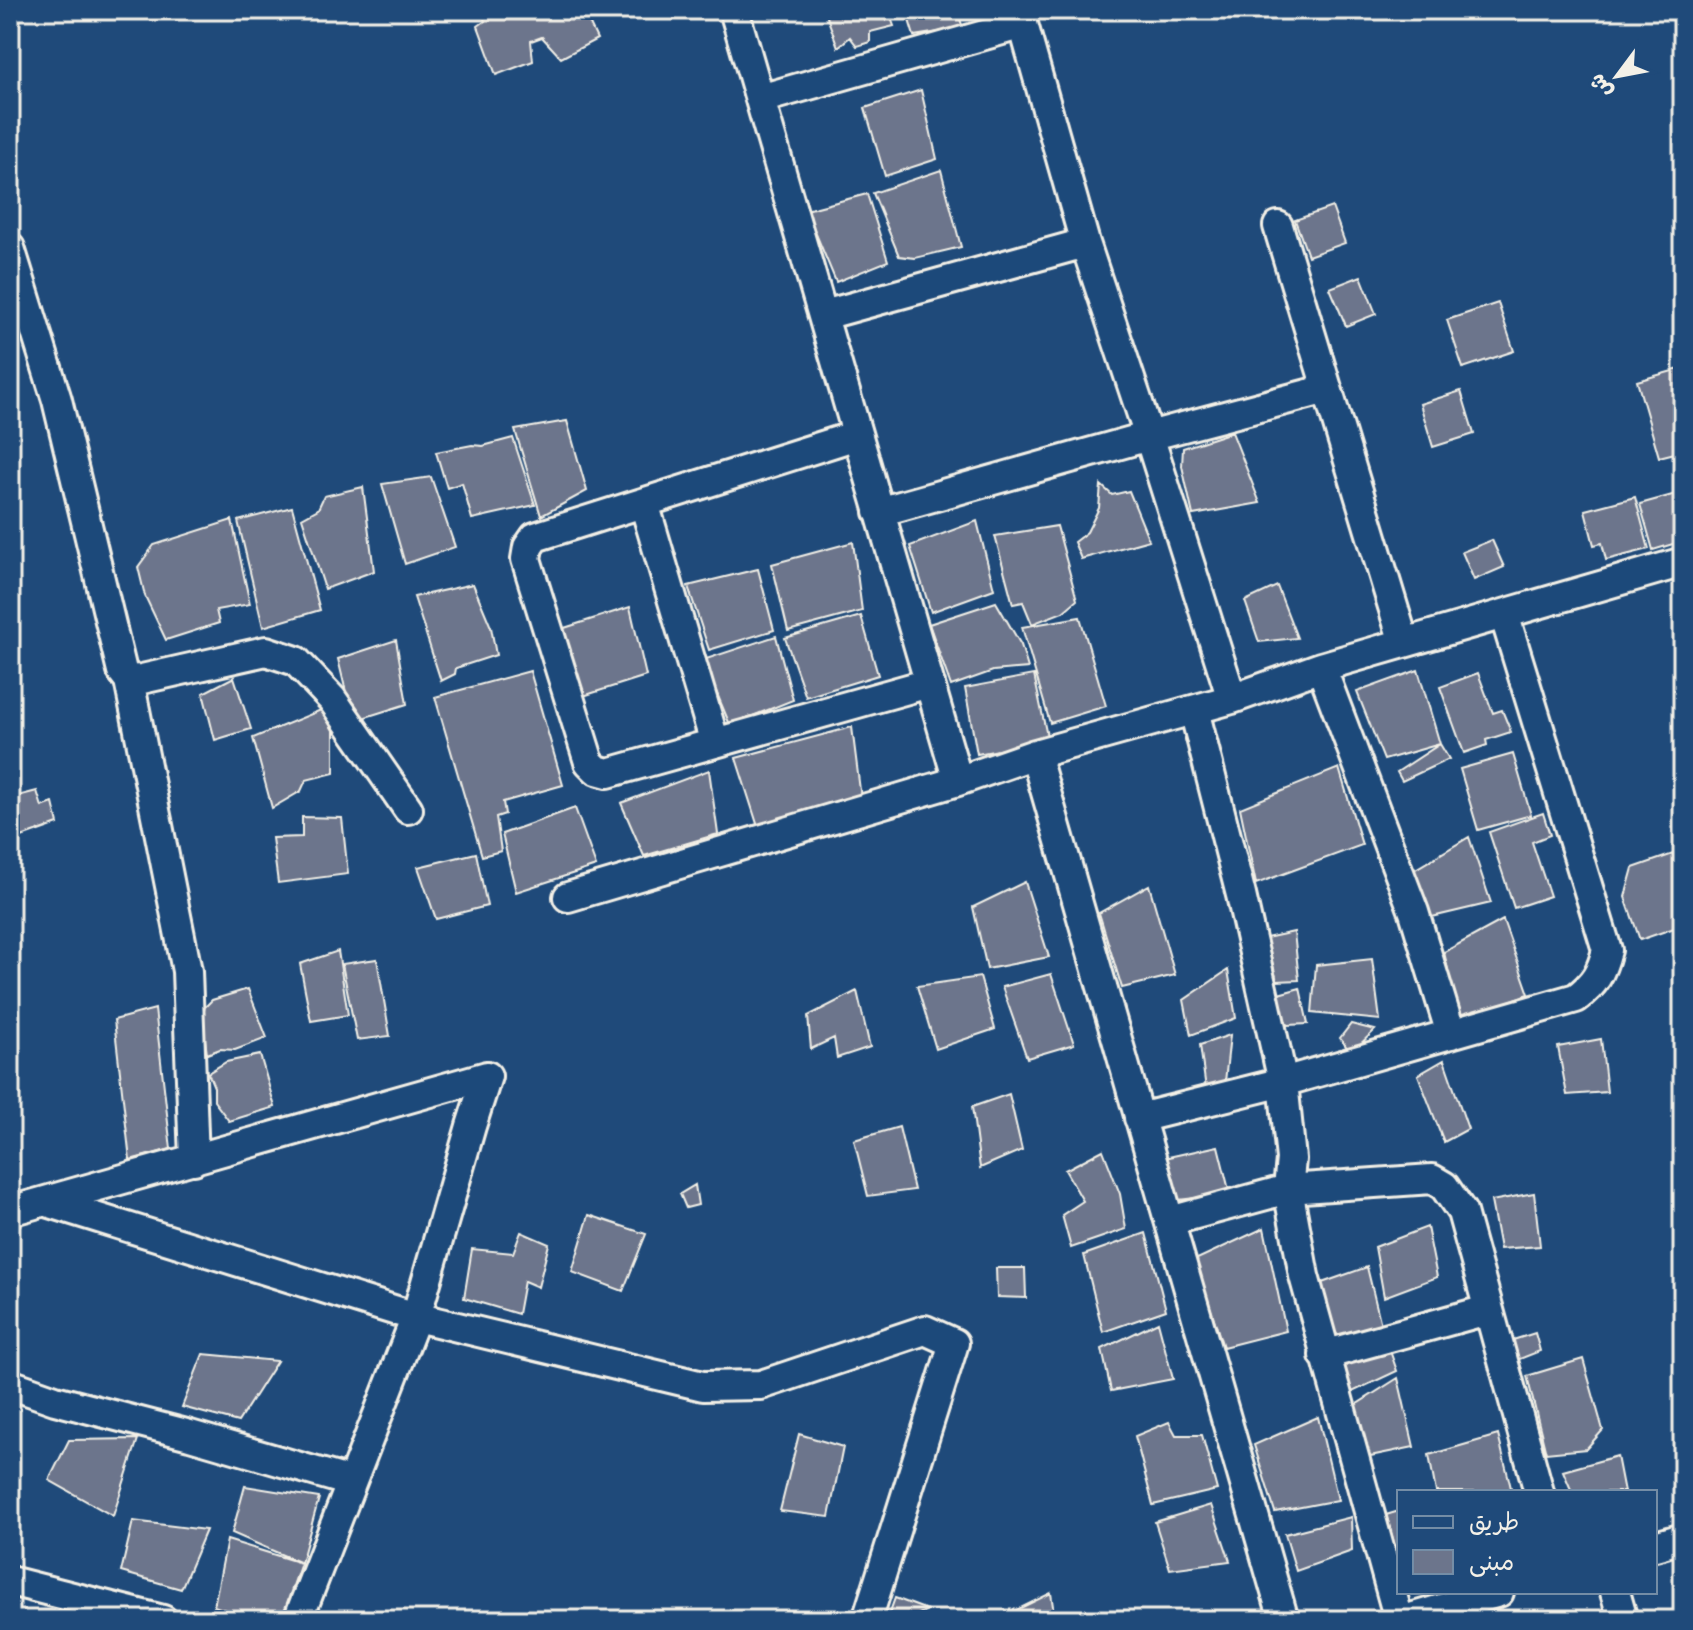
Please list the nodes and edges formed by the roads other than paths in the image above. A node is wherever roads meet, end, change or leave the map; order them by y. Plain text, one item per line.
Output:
1 (734, 10) edge
2 (1021, 17) edge
3 (760, 99) junction
4 (1278, 226) dead end
5 (1085, 243) junction
6 (10, 248) edge
7 (824, 315) junction
8 (1327, 389) junction
9 (857, 435) junction
10 (1149, 436) junction
11 (644, 503) junction
12 (879, 512) junction
13 (1683, 562) edge
14 (1504, 614) junction
15 (1404, 643) junction
16 (1321, 667) junction
17 (129, 680) junction
18 (929, 683) junction
19 (1232, 699) junction
20 (1194, 710) junction
21 (715, 743) junction
22 (1035, 754) junction
23 (958, 781) junction
24 (408, 809) dead end
25 (568, 897) dead end
26 (1451, 1034) junction
27 (1283, 1082) junction
28 (1139, 1118) junction
29 (194, 1160) junction
30 (1288, 1189) junction
31 (47, 1202) junction
32 (10, 1211) edge
33 (1170, 1221) junction
34 (1487, 1310) junction
35 (416, 1317) junction
36 (1324, 1355) junction
37 (10, 1384) edge
38 (351, 1482) junction
39 (1538, 1490) edge
40 (1683, 1538) edge
41 (1657, 1545) edge
42 (10, 1581) edge
43 (1492, 1594) edge
44 (1616, 1594) edge
45 (163, 1620) edge
46 (298, 1620) edge
47 (867, 1620) edge
48 (1284, 1620) edge
49 (1402, 1620) edge
50 (1623, 1620) edge

1 - 3 street
2 - 3 street
2 - 5 street
3 - 7 street
4 - 8 street
5 - 7 street
5 - 10 street
6 - 17 street
7 - 9 street
8 - 10 street
8 - 15 street
9 - 11 street
9 - 12 street
10 - 12 street
10 - 19 street
11 - 21 street
11 - 21 street
12 - 18 street
13 - 14 street
14 - 15 street
14 - 26 street
15 - 16 street
16 - 19 street
16 - 26 street
17 - 24 street
17 - 29 street
18 - 21 street
18 - 23 street
19 - 20 street
20 - 22 street
20 - 27 street
22 - 23 street
22 - 28 street
23 - 25 street
26 - 27 street
27 - 28 street
27 - 30 street
28 - 33 street
29 - 31 street
29 - 35 street
30 - 33 street
30 - 34 street
30 - 36 street
31 - 32 street
31 - 35 street
33 - 48 street
34 - 36 street
34 - 39 street
35 - 38 street
35 - 47 street
36 - 49 street
37 - 38 street
38 - 46 street
40 - 41 street
42 - 45 street
43 - 49 street
44 - 50 street

